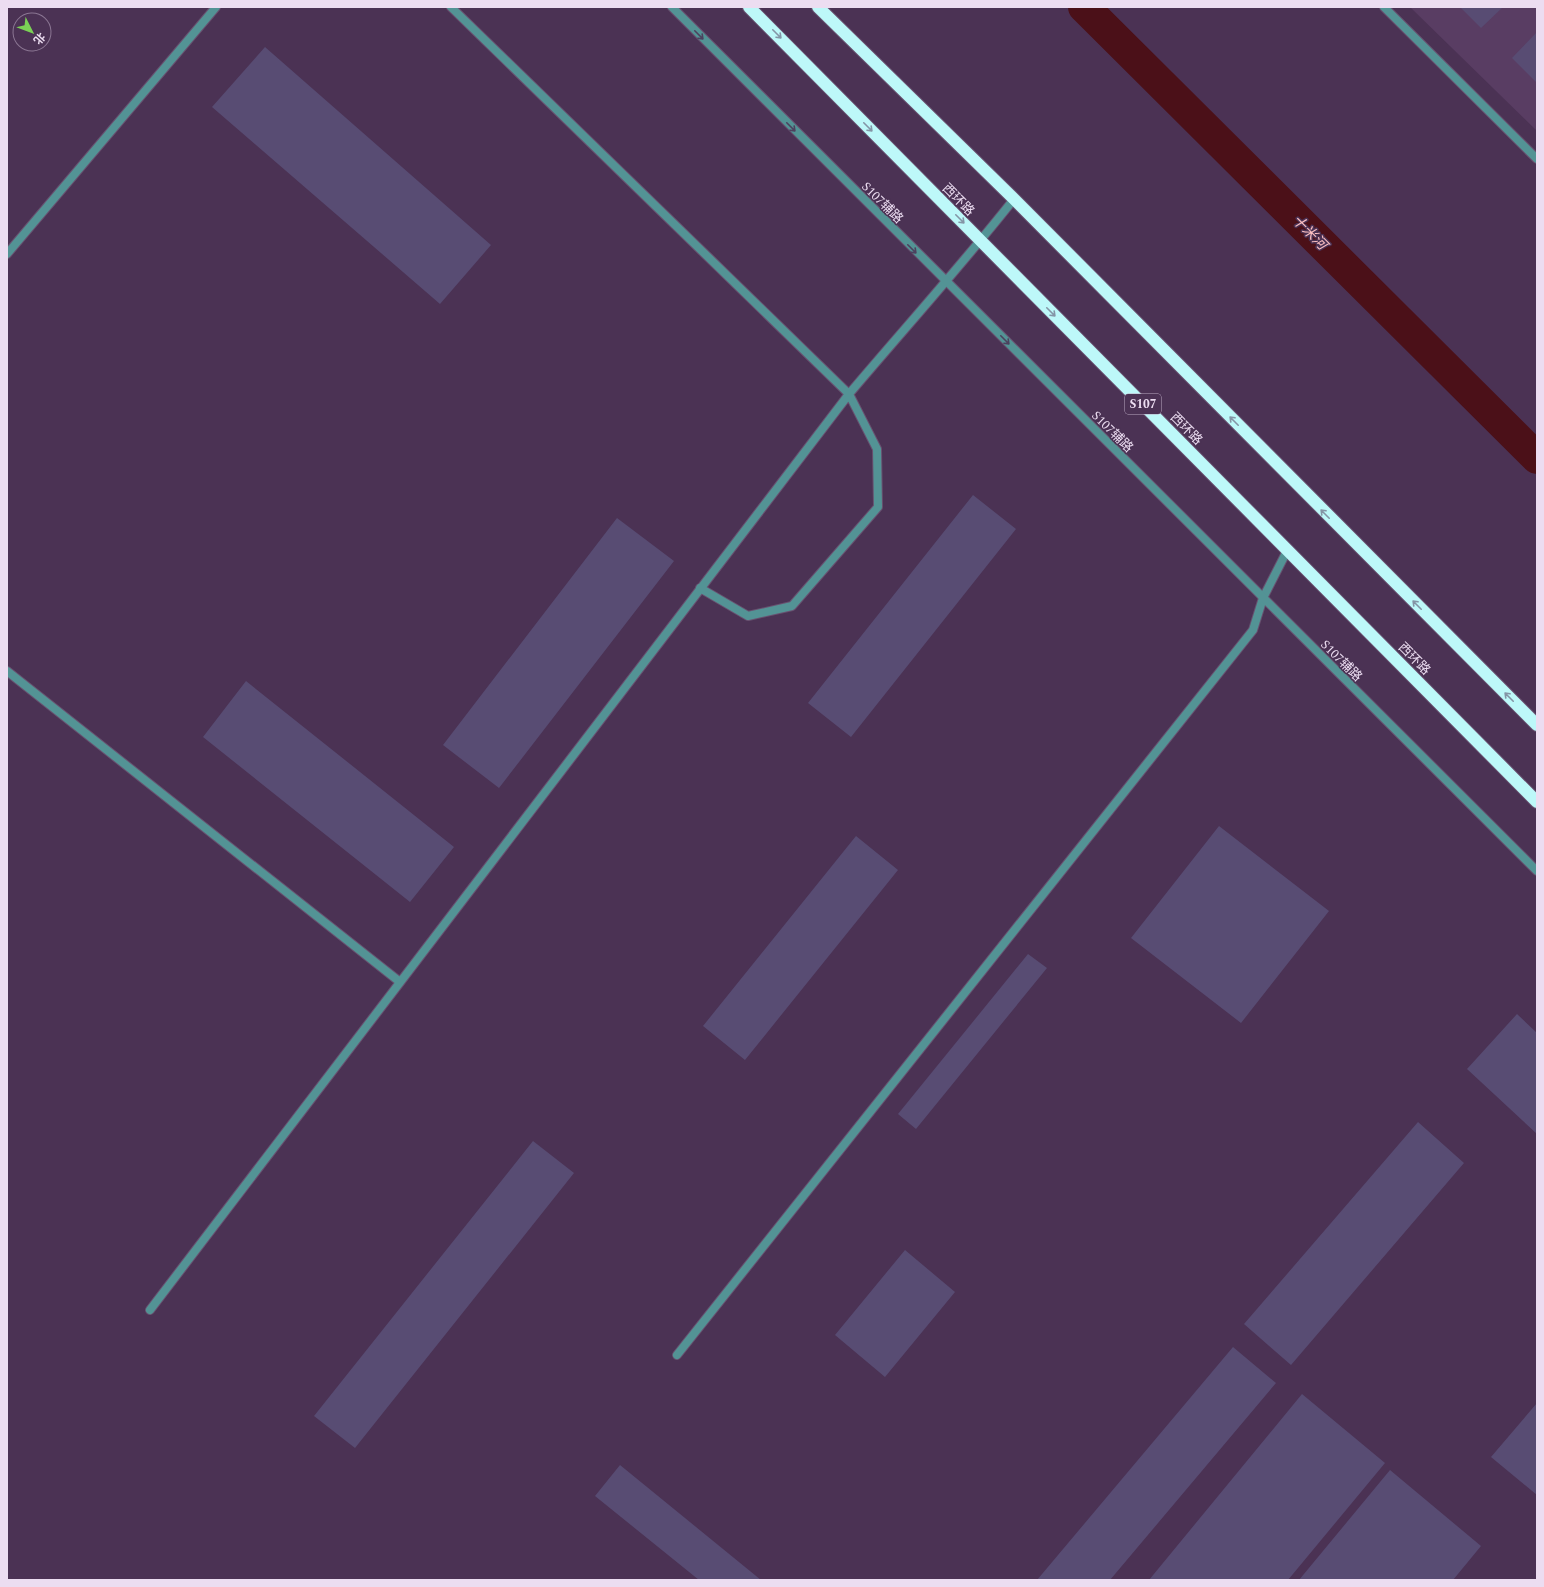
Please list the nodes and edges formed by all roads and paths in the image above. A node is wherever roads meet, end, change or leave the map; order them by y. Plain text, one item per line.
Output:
1 (216, 7) edge
2 (451, 7) edge
3 (672, 7) edge
4 (749, 7) edge
5 (818, 7) edge
6 (1384, 7) edge
7 (1537, 159) edge
8 (1014, 200) junction
9 (981, 241) junction
10 (7, 254) edge
11 (945, 281) junction
12 (849, 394) junction
13 (1288, 549) junction
14 (700, 588) junction
15 (1263, 598) junction
16 (7, 671) edge
17 (1537, 725) edge
18 (1537, 802) edge
19 (1537, 871) edge
20 (400, 982) junction
21 (150, 1310) dead end
22 (676, 1355) dead end

1 - 10 street
2 - 12 street
3 -> 11 street, S107辅路
4 -> 9 highway, 西环路 / S107
5 - 8 highway
6 - 7 street
8 - 9 street
17 -> 8 highway
9 - 11 street
9 -> 13 highway, 西环路 / S107
11 - 12 street
11 -> 15 street, S107辅路
12 - 14 street
12 - 14 street
13 - 15 street
13 - 18 highway, 西环路 / S107
14 - 20 street
15 - 19 street, S107辅路
15 - 22 street
16 - 20 street
20 - 21 street

